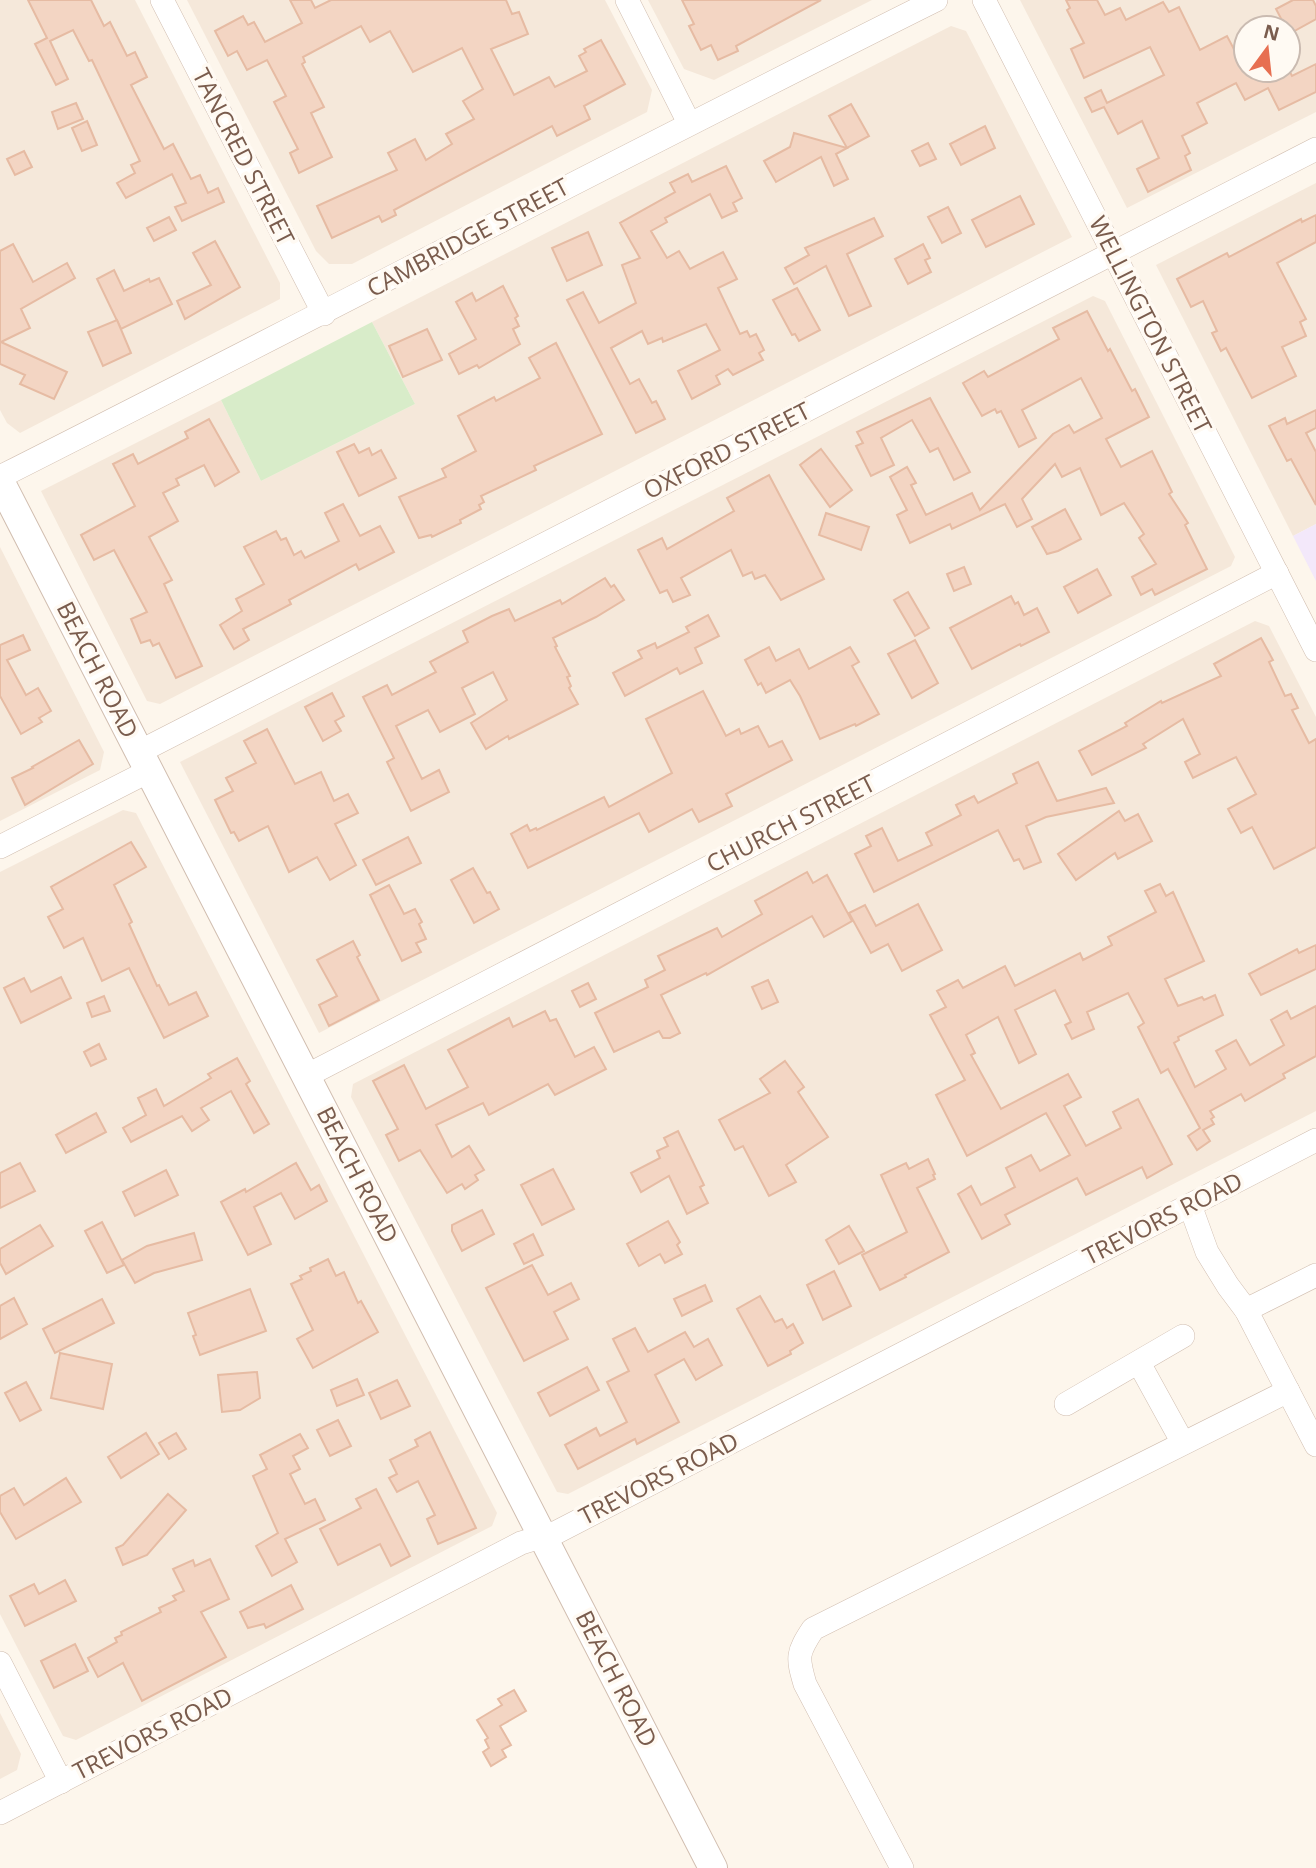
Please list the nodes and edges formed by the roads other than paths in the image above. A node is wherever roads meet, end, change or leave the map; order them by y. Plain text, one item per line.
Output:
1 (162, 0) edge
2 (627, 0) edge
3 (936, 0) edge
4 (984, 0) edge
5 (689, 123) junction
6 (1316, 149) edge
7 (1114, 253) junction
8 (324, 314) junction
9 (0, 479) edge
10 (1277, 573) junction
11 (1316, 650) edge
12 (144, 762) junction
13 (0, 847) edge
14 (306, 1076) junction
15 (1316, 1140) edge
16 (1190, 1205) junction
17 (1316, 1275) edge
18 (1247, 1310) junction
19 (1182, 1336) dead end
20 (1139, 1363) junction
21 (1288, 1391) junction
22 (1066, 1404) dead end
23 (1183, 1443) junction
24 (1316, 1444) edge
25 (543, 1536) junction
26 (0, 1663) edge
27 (61, 1782) junction
28 (0, 1813) edge
29 (713, 1868) edge
30 (902, 1868) edge

1 - 8 street, TANCRED STREET
2 - 5 street
3 - 5 street, CAMBRIDGE STREET
4 - 7 street, WELLINGTON STREET
5 - 8 street, CAMBRIDGE STREET
6 - 7 street, OXFORD STREET
7 - 10 street, WELLINGTON STREET
7 - 12 street, OXFORD STREET
8 - 9 street, CAMBRIDGE STREET
9 - 12 street, BEACH ROAD
10 - 11 street, WELLINGTON STREET
10 - 14 street, CHURCH STREET
12 - 13 street, OXFORD STREET
12 - 14 street, BEACH ROAD
14 - 25 street, BEACH ROAD
15 - 16 street, TREVORS ROAD
16 - 18 street
16 - 25 street, TREVORS ROAD
17 - 18 street
18 - 21 street
19 - 20 street
20 - 22 street
20 - 23 street
21 - 23 street
21 - 24 street
23 - 30 street
25 - 27 street, TREVORS ROAD
25 - 29 street, BEACH ROAD
26 - 27 street
27 - 28 street, TREVORS ROAD

